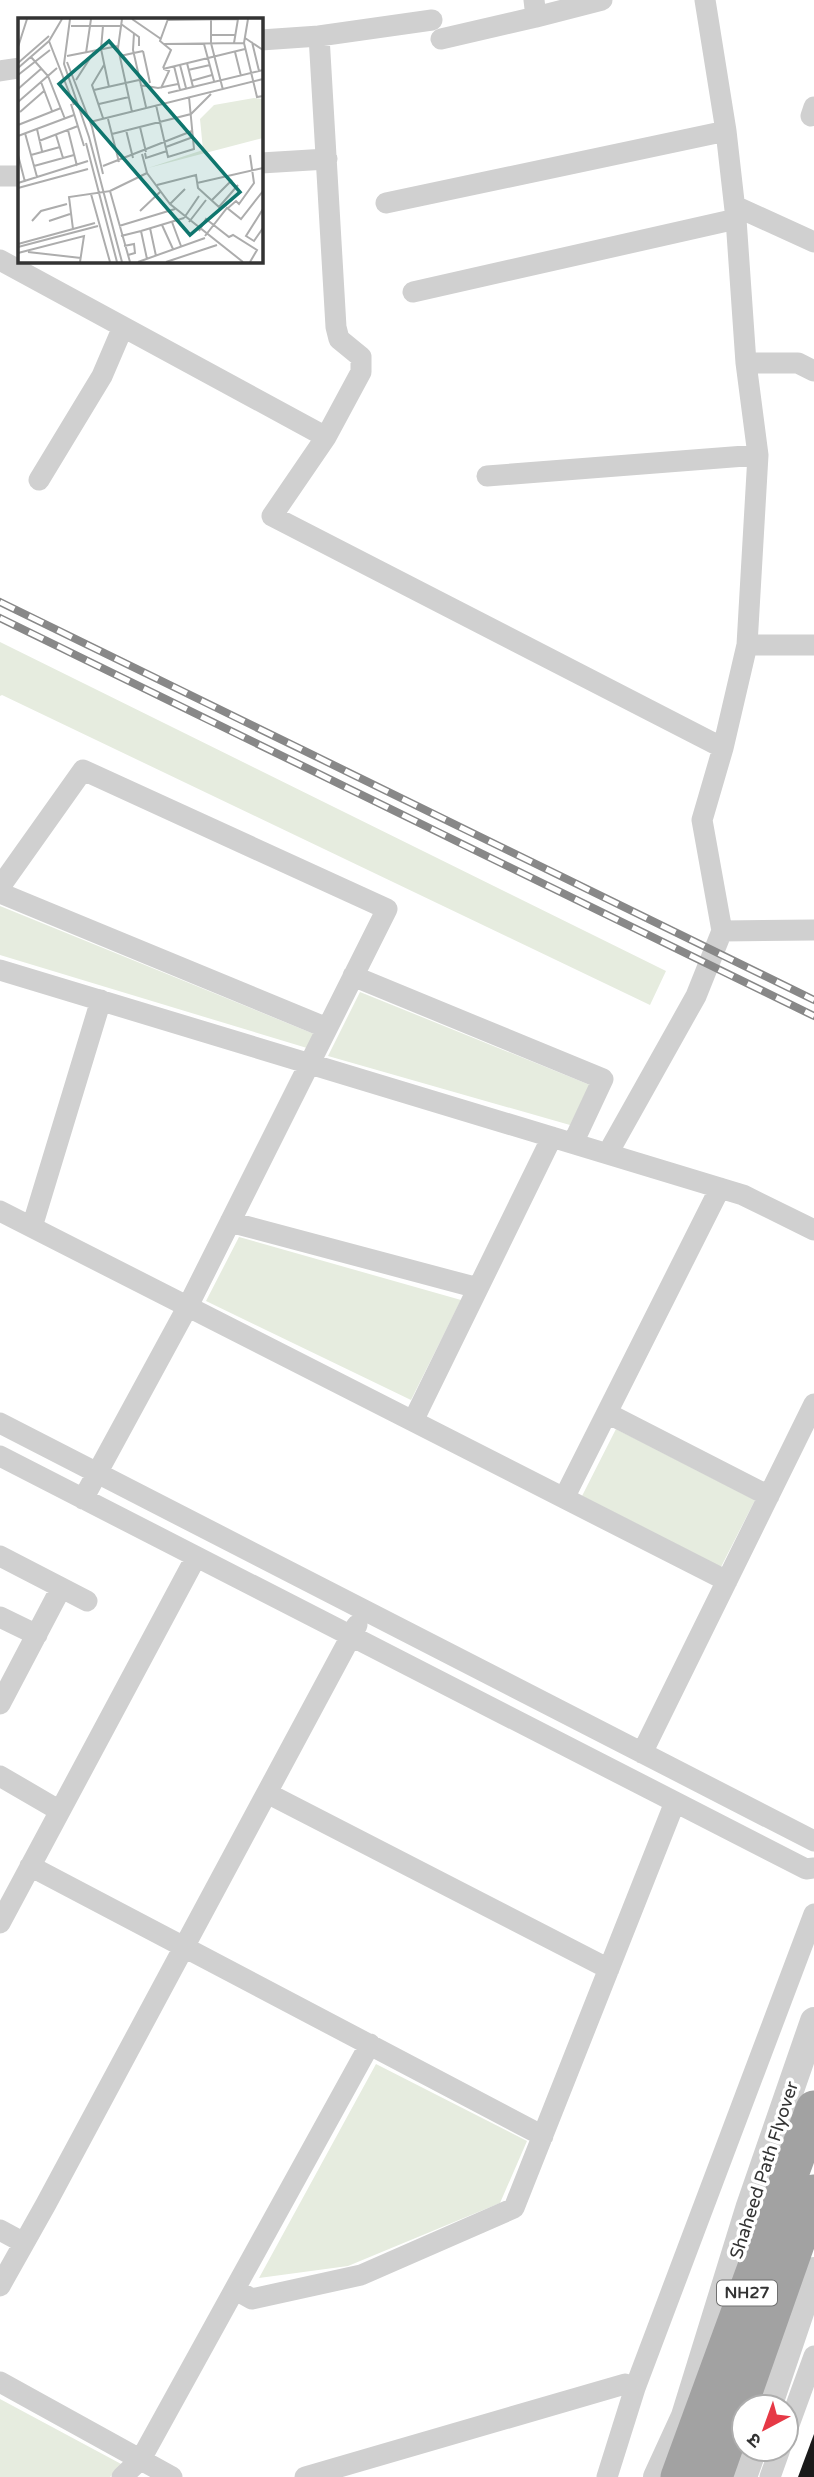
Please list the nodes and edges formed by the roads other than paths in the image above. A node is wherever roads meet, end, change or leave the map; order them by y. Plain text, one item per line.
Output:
1 (602, 0) edge
2 (705, 0) edge
3 (535, 8) edge
4 (319, 36) junction
5 (262, 40) edge
6 (18, 68) edge
7 (0, 71) edge
8 (726, 131) junction
9 (327, 159) junction
10 (262, 163) edge
11 (0, 176) edge
12 (18, 176) edge
13 (386, 203) dead end
14 (735, 213) junction
15 (814, 242) edge
16 (0, 260) edge
17 (413, 292) dead end
18 (123, 327) junction
19 (746, 363) junction
20 (814, 371) edge
21 (326, 437) junction
22 (758, 455) junction
23 (487, 476) dead end
24 (39, 480) dead end
25 (747, 645) junction
26 (814, 645) edge
27 (723, 748) junction
28 (0, 887) edge
29 (0, 893) edge
30 (814, 930) edge
31 (723, 931) junction
32 (0, 970) edge
33 (353, 976) junction
34 (101, 1000) junction
35 (327, 1028) junction
36 (309, 1063) junction
37 (552, 1137) junction
38 (573, 1143) junction
39 (608, 1153) junction
40 (720, 1188) junction
41 (0, 1211) edge
42 (230, 1222) junction
43 (32, 1227) junction
44 (814, 1230) edge
45 (478, 1288) junction
46 (188, 1306) junction
47 (814, 1404) edge
48 (607, 1413) junction
49 (413, 1421) junction
50 (0, 1423) edge
51 (0, 1457) edge
52 (97, 1474) junction
53 (769, 1496) junction
54 (564, 1498) junction
55 (83, 1499) junction
56 (0, 1556) edge
57 (196, 1557) junction
58 (727, 1581) junction
59 (61, 1588) junction
60 (87, 1601) dead end
61 (364, 1611) junction
62 (0, 1617) edge
63 (37, 1635) junction
64 (351, 1637) junction
65 (0, 1704) edge
66 (642, 1753) junction
67 (0, 1776) edge
68 (267, 1793) junction
69 (675, 1802) junction
70 (60, 1811) junction
71 (814, 1841) edge
72 (30, 1866) junction
73 (814, 1868) edge
74 (814, 1914) edge
75 (0, 1923) edge
76 (184, 1946) junction
77 (609, 1969) junction
78 (814, 2021) edge
79 (370, 2044) junction
80 (814, 2109) edge
81 (543, 2136) junction
82 (814, 2193) edge
83 (0, 2230) edge
84 (24, 2243) junction
85 (814, 2271) edge
86 (0, 2286) edge
87 (236, 2290) junction
88 (814, 2356) edge
89 (0, 2382) edge
90 (635, 2388) junction
91 (773, 2393) edge
92 (800, 2394) edge
93 (141, 2459) junction
94 (122, 2477) edge
95 (172, 2477) edge
96 (305, 2477) edge
97 (607, 2477) edge
98 (657, 2477) edge
99 (680, 2477) edge
100 (714, 2477) edge

1 - 3 street
2 - 8 street
3 - 4 street
4 - 5 street
4 - 9 street
6 - 7 street
8 - 13 street
8 - 14 street
9 - 10 street
9 - 21 street
11 - 12 street
14 - 15 street
14 - 17 street
14 - 19 street
16 - 18 street
18 - 21 street
18 - 24 street
19 - 20 street
19 - 22 street
21 - 27 street
22 - 23 street
22 - 25 street
25 - 26 street
25 - 27 street
27 - 31 street
28 - 33 street
29 - 35 street
30 - 31 street
31 - 39 street
32 - 34 street
33 - 35 street
33 - 38 street
34 - 36 street
34 - 43 street
35 - 36 street
36 - 37 street
36 - 42 street
37 - 38 street
37 - 45 street
38 - 39 street
39 - 40 street
40 - 44 street
40 - 48 street
41 - 43 street
42 - 45 street
42 - 46 street
43 - 46 street
45 - 49 street
46 - 49 street
46 - 52 street
47 - 53 street
48 - 53 street
48 - 54 street
49 - 54 street
50 - 52 street
51 - 55 street
52 - 55 street
52 - 61 street
53 - 58 street
54 - 58 street
55 - 57 street
56 - 59 street
57 - 64 street
57 - 70 street
58 - 66 street
59 - 60 street
59 - 63 street
61 - 64 street
61 - 66 street
62 - 63 street
63 - 65 street
64 - 68 street
64 - 69 street
66 - 71 street
67 - 70 street
68 - 76 street
68 - 77 street
69 - 73 street
69 - 77 street
70 - 72 street
72 - 75 street
72 - 76 street
74 - 90 street
76 - 79 street
76 - 84 street
77 - 81 street
78 - 98 street, Shaheed Path Flyover
79 - 81 street
79 - 87 street
80 - 99 highway, Shaheed Path Flyover / NH27
81 - 87 street
82 - 100 highway, NH27
83 - 84 street
84 - 86 street
85 - 91 street
87 - 93 street
88 - 92 street
89 - 93 street
90 - 96 street
90 - 97 street
93 - 94 street
93 - 95 street

